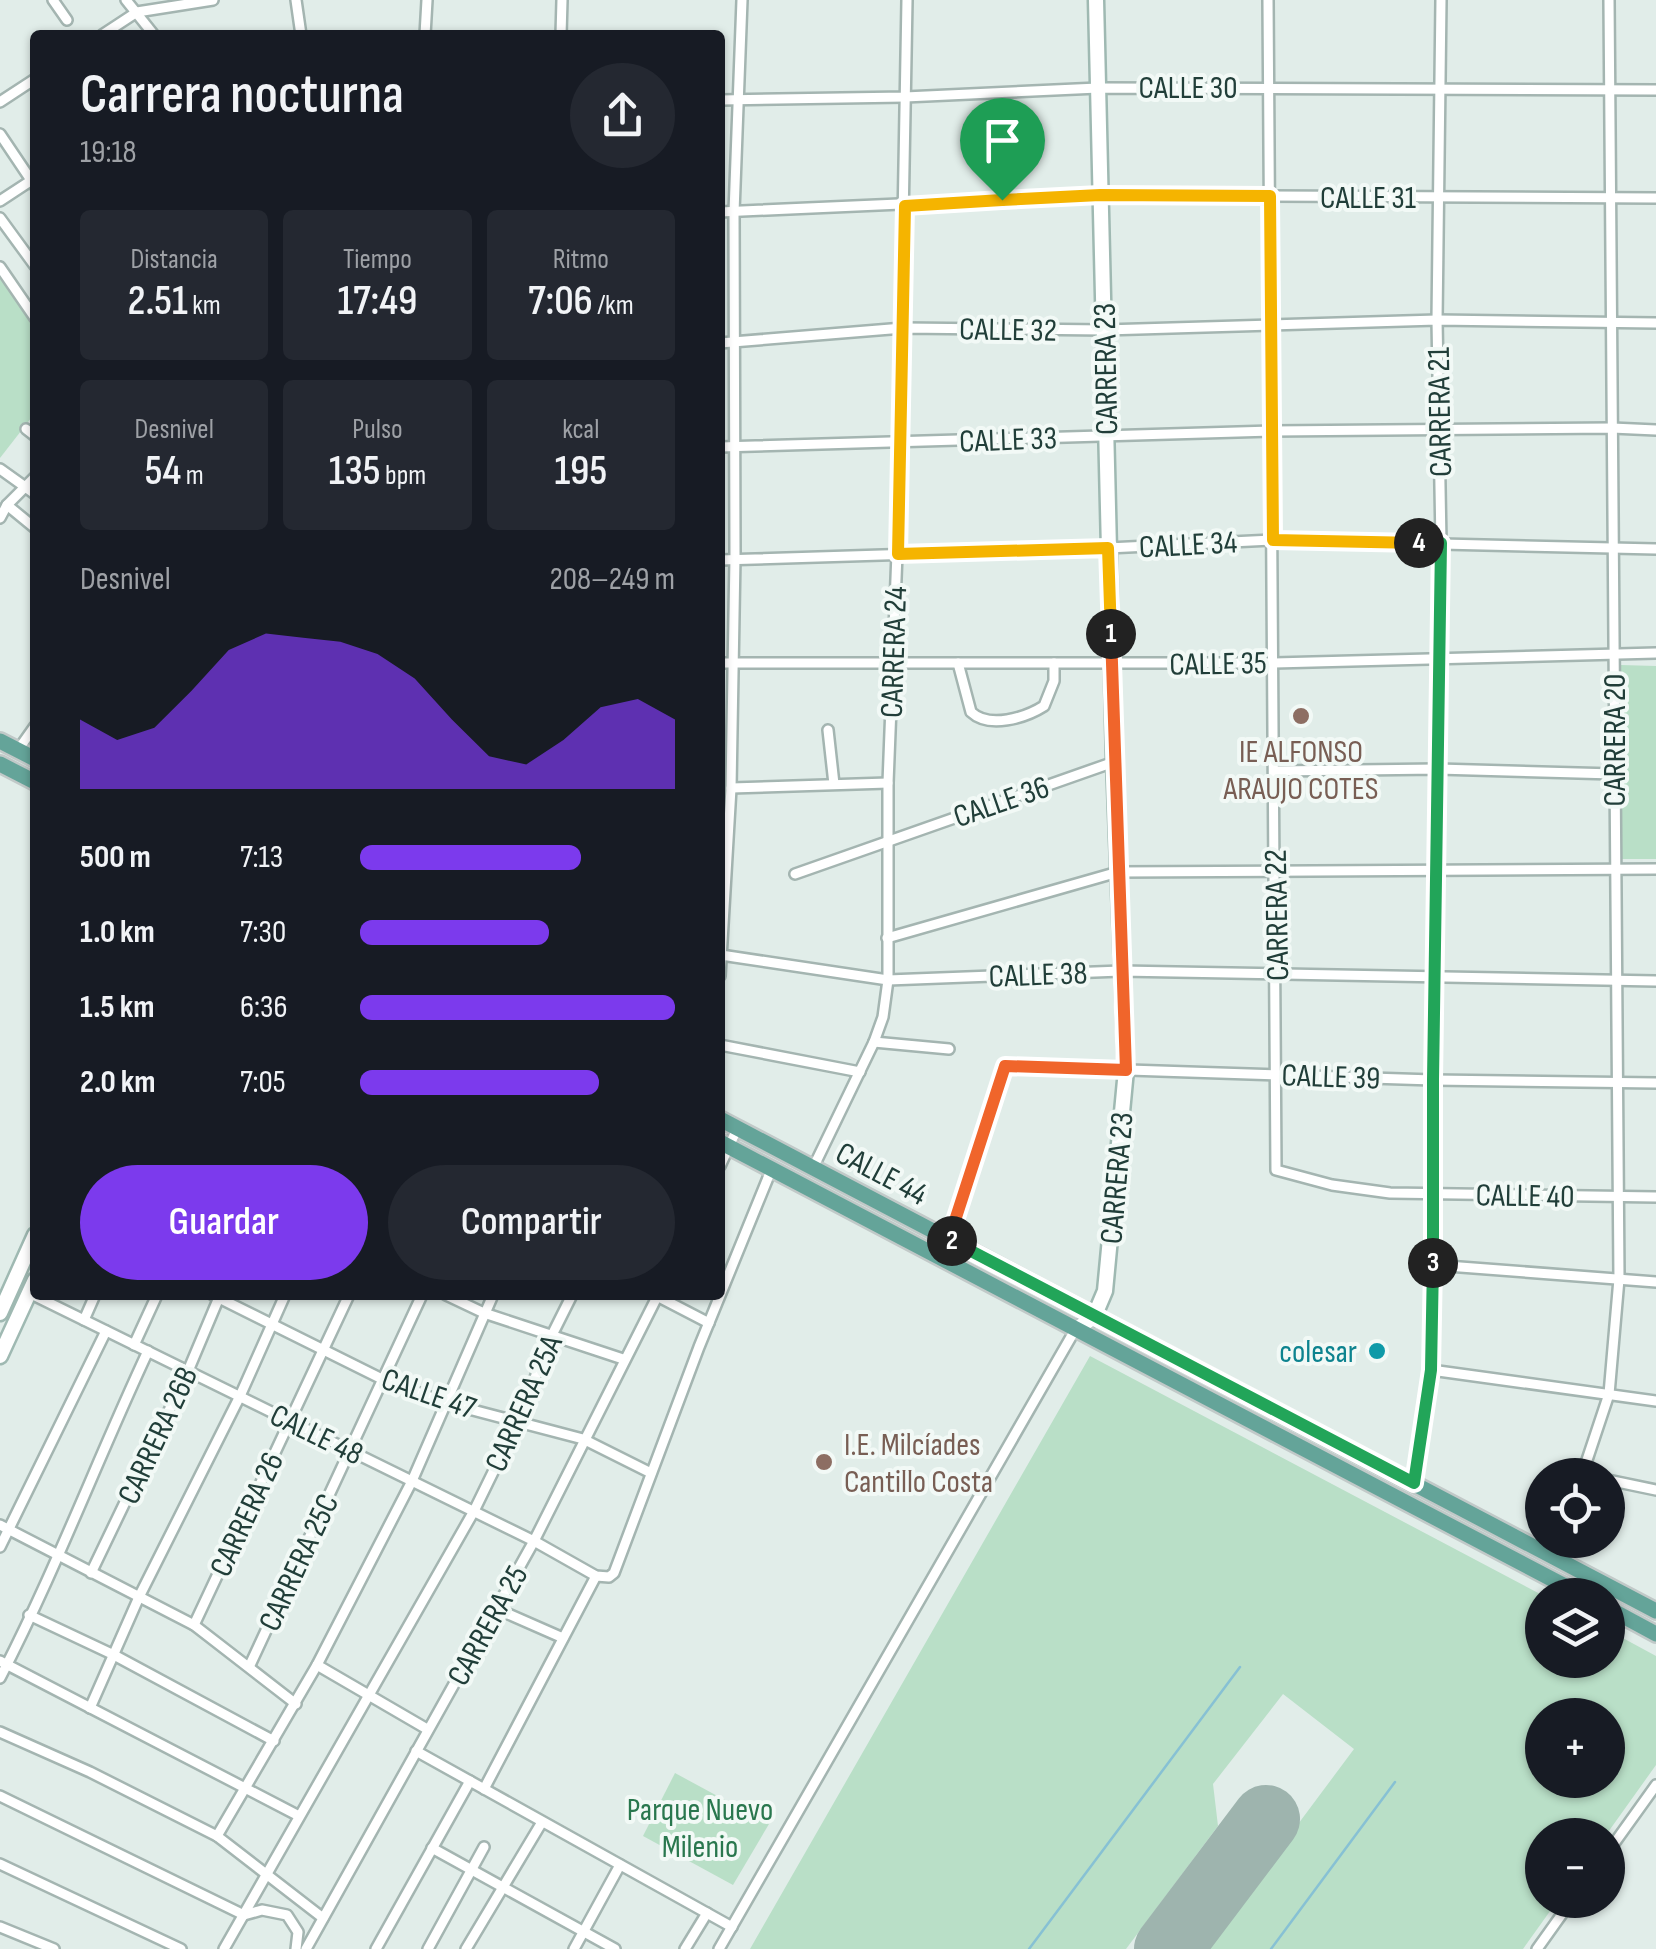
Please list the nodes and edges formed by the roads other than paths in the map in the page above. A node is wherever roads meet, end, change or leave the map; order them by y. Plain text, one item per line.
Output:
1 (53, 0) edge
2 (126, 0) edge
3 (213, 0) edge
4 (296, 0) edge
5 (427, 0) edge
6 (562, 0) edge
7 (742, 0) edge
8 (907, 0) edge
9 (1096, 0) edge
10 (1268, 0) edge
11 (1441, 0) edge
12 (1608, 0) edge
13 (137, 12) junction
14 (67, 20) dead end
15 (110, 30) edge
16 (150, 30) edge
17 (300, 30) edge
18 (425, 30) edge
19 (561, 30) edge
20 (30, 82) edge
21 (1269, 87) junction
22 (1098, 88) junction
23 (1609, 89) junction
24 (1440, 90) junction
25 (1656, 90) edge
26 (905, 97) junction
27 (725, 100) edge
28 (739, 101) junction
29 (0, 102) edge
30 (0, 134) edge
31 (30, 175) edge
32 (30, 183) edge
33 (1100, 195) junction
34 (1270, 196) junction
35 (1440, 197) junction
36 (1610, 198) junction
37 (1656, 198) edge
38 (0, 202) edge
39 (905, 206) junction
40 (725, 212) edge
41 (734, 212) junction
42 (0, 218) edge
43 (30, 259) edge
44 (0, 267) edge
45 (30, 311) edge
46 (1437, 320) junction
47 (1611, 322) junction
48 (1656, 322) edge
49 (1271, 326) junction
50 (903, 328) junction
51 (1105, 330) junction
52 (733, 342) junction
53 (725, 343) edge
54 (1441, 428) junction
55 (1612, 428) junction
56 (1656, 430) edge
57 (1272, 431) junction
58 (1106, 436) junction
59 (899, 442) junction
60 (733, 446) junction
61 (725, 447) edge
62 (734, 462) junction
63 (0, 468) edge
64 (725, 468) edge
65 (30, 490) edge
66 (30, 492) edge
67 (8, 505) junction
68 (0, 518) edge
69 (30, 524) edge
70 (1273, 540) junction
71 (1441, 543) junction
72 (1108, 548) junction
73 (1612, 548) junction
74 (1656, 549) edge
75 (898, 554) junction
76 (735, 557) junction
77 (725, 559) edge
78 (1613, 653) junction
79 (1656, 653) edge
80 (1440, 658) junction
81 (732, 662) junction
82 (894, 662) junction
83 (725, 663) edge
84 (958, 663) junction
85 (1054, 663) junction
86 (1274, 663) junction
87 (1112, 664) junction
88 (828, 730) dead end
89 (30, 733) edge
90 (0, 740) edge
91 (18, 750) junction
92 (30, 756) edge
93 (1114, 762) junction
94 (0, 764) edge
95 (1438, 769) junction
96 (1275, 771) junction
97 (1614, 774) junction
98 (30, 779) edge
99 (888, 782) junction
100 (834, 784) junction
101 (731, 788) junction
102 (888, 840) junction
103 (1615, 869) junction
104 (1436, 870) junction
105 (1656, 870) edge
106 (1276, 871) junction
107 (1118, 872) junction
108 (796, 874) dead end
109 (725, 889) edge
110 (887, 938) junction
111 (725, 957) edge
112 (1121, 972) junction
113 (1276, 974) junction
114 (1437, 977) junction
115 (888, 980) junction
116 (1616, 980) junction
117 (1656, 981) edge
118 (874, 1042) junction
119 (725, 1046) edge
120 (949, 1049) dead end
121 (1126, 1070) junction
122 (860, 1072) junction
123 (1277, 1075) junction
124 (1433, 1080) junction
125 (1618, 1082) junction
126 (1656, 1083) edge
127 (725, 1122) edge
128 (737, 1129) junction
129 (725, 1144) edge
130 (725, 1145) edge
131 (772, 1168) junction
132 (813, 1168) junction
133 (1276, 1170) joint
134 (1432, 1194) junction
135 (1619, 1196) junction
136 (1656, 1197) edge
137 (949, 1239) junction
138 (30, 1247) edge
139 (1434, 1265) junction
140 (1619, 1279) junction
141 (1656, 1282) edge
142 (725, 1284) edge
143 (30, 1290) edge
144 (53, 1300) edge
145 (93, 1300) edge
146 (155, 1300) edge
147 (216, 1300) edge
148 (226, 1300) edge
149 (283, 1300) edge
150 (348, 1300) edge
151 (420, 1300) edge
152 (457, 1300) edge
153 (490, 1300) edge
154 (569, 1300) edge
155 (654, 1300) edge
156 (666, 1300) edge
157 (718, 1300) edge
158 (484, 1312) junction
159 (0, 1313) edge
160 (1094, 1316) junction
161 (84, 1320) junction
162 (709, 1323) junction
163 (271, 1324) junction
164 (1075, 1330) junction
165 (106, 1331) junction
166 (550, 1336) junction
167 (134, 1344) junction
168 (324, 1349) junction
169 (148, 1352) junction
170 (0, 1356) edge
171 (623, 1360) junction
172 (1431, 1370) junction
173 (188, 1371) junction
174 (382, 1379) junction
175 (1609, 1394) junction
176 (240, 1396) junction
177 (1656, 1401) edge
178 (446, 1403) junction
179 (289, 1421) junction
180 (518, 1421) junction
181 (584, 1439) junction
182 (349, 1450) junction
183 (1590, 1458) edge
184 (652, 1473) junction
185 (412, 1481) junction
186 (1414, 1483) junction
187 (1625, 1484) edge
188 (1656, 1490) edge
189 (474, 1512) junction
190 (4, 1527) edge
191 (1525, 1537) edge
192 (534, 1541) junction
193 (0, 1548) edge
194 (59, 1557) junction
195 (1535, 1558) edge
196 (1564, 1558) edge
197 (1530, 1568) junction
198 (92, 1574) junction
199 (600, 1576) junction
200 (1549, 1578) edge
201 (140, 1597) junction
202 (497, 1608) junction
203 (1656, 1611) edge
204 (29, 1615) junction
205 (1625, 1617) edge
206 (194, 1625) junction
207 (1656, 1634) edge
208 (563, 1638) junction
209 (114, 1655) junction
210 (4, 1663) edge
211 (317, 1665) junction
212 (250, 1666) junction
213 (0, 1678) edge
214 (368, 1693) junction
215 (296, 1704) junction
216 (90, 1708) junction
217 (427, 1729) junction
218 (0, 1732) edge
219 (274, 1741) junction
220 (416, 1751) junction
221 (470, 1782) junction
222 (1656, 1785) edge
223 (243, 1788) junction
224 (484, 1789) junction
225 (0, 1796) edge
226 (299, 1816) junction
227 (542, 1822) junction
228 (1625, 1828) edge
229 (217, 1836) junction
230 (484, 1847) dead end
231 (432, 1848) junction
232 (0, 1864) edge
233 (620, 1864) junction
234 (470, 1869) junction
235 (268, 1874) junction
236 (503, 1887) junction
237 (708, 1913) junction
238 (244, 1916) junction
239 (323, 1918) junction
240 (1559, 1918) edge
241 (0, 1927) edge
242 (732, 1927) junction
243 (582, 1931) junction
244 (54, 1949) edge
245 (181, 1949) edge
246 (224, 1949) edge
247 (296, 1949) edge
248 (306, 1949) edge
249 (376, 1949) edge
250 (428, 1949) edge
251 (466, 1949) edge
252 (574, 1949) edge
253 (615, 1949) edge
254 (685, 1949) edge
255 (720, 1949) edge
256 (1536, 1949) edge

1 - 14 street
2 - 13 street
3 - 13 street
4 - 17 street
5 - 18 street
6 - 19 street
7 - 28 street
8 - 26 street, CARRERA 24
9 - 22 street, CARRERA 23
10 - 21 street, CARRERA 22
11 - 24 street, CARRERA 21
12 - 23 street, CARRERA 20
13 - 15 street
13 - 16 street
20 - 29 street
21 - 22 street, CALLE 30
21 - 24 street, CALLE 30
21 - 34 street, CARRERA 22
22 - 26 street, CALLE 30
22 - 33 street, CARRERA 23
23 - 24 street, CALLE 30
23 - 25 street, CALLE 30
23 - 36 street, CARRERA 20
24 - 35 street, CARRERA 21
26 - 28 street, CALLE 30
26 - 39 street, CARRERA 24
27 - 28 street, CALLE 30
28 - 41 street
30 - 31 street
32 - 38 street
33 - 34 street, CALLE 31
33 - 39 street, CALLE 31
33 - 51 street, CARRERA 23
34 - 35 street, CALLE 31
34 - 49 street, CARRERA 22
35 - 36 street, CALLE 31
35 - 46 street, CARRERA 21
36 - 37 street, CALLE 31
36 - 47 street, CARRERA 20
39 - 41 street, CALLE 31
39 - 50 street, CARRERA 24
40 - 41 street, CALLE 31
41 - 52 street
42 - 43 street
44 - 45 street
46 - 47 street, CALLE 32
46 - 49 street, CALLE 32
46 - 54 street, CARRERA 21
47 - 48 street, CALLE 32
47 - 55 street, CARRERA 20
49 - 51 street, CALLE 32
49 - 57 street, CARRERA 22
50 - 51 street, CALLE 32
50 - 52 street, CALLE 32
50 - 59 street, CARRERA 24
51 - 58 street, CARRERA 23
52 - 53 street, CALLE 32
52 - 60 street
54 - 55 street, CALLE 33
54 - 57 street, CALLE 33
54 - 71 street, CARRERA 21
55 - 56 street, CALLE 33
55 - 73 street, CARRERA 20
57 - 58 street, CALLE 33
57 - 70 street, CARRERA 22
58 - 59 street, CALLE 33
58 - 72 street, CARRERA 23
59 - 60 street, CALLE 33
59 - 75 street, CARRERA 24
60 - 61 street, CALLE 33
60 - 62 street
62 - 64 street
62 - 76 street
63 - 65 street
66 - 67 street
67 - 68 street
67 - 69 street
70 - 71 street, CALLE 34
70 - 72 street, CALLE 34
70 - 86 street, CARRERA 22
71 - 73 street, CALLE 34
71 - 80 street, CARRERA 21
72 - 75 street, CALLE 34
72 - 87 street, CARRERA 23
73 - 74 street, CALLE 34
73 - 78 street, CARRERA 20
75 - 76 street, CALLE 34
75 - 82 street, CARRERA 24
76 - 77 street, CALLE 34
76 - 81 street
78 - 79 street, CALLE 35
78 - 80 street, CALLE 35
78 - 97 street, CARRERA 20
80 - 86 street, CALLE 35
80 - 95 street, CARRERA 21
81 - 82 street, CALLE 35
81 - 83 street, CALLE 35
81 - 101 street
82 - 84 street, CALLE 35
82 - 99 street, CARRERA 24
84 - 85 street, CALLE 35
84 - 85 street
85 - 87 street, CALLE 35
86 - 87 street, CALLE 35
86 - 96 street, CARRERA 22
87 - 93 street, CARRERA 23
88 - 100 street
89 - 91 street
90 - 91 main road
91 - 92 main road
93 - 102 street, CALLE 36
93 - 107 street, CARRERA 23
94 - 98 main road
95 - 96 street
95 - 97 street
95 - 104 street, CARRERA 21
96 - 106 street, CARRERA 22
97 - 103 street, CARRERA 20
99 - 100 street
99 - 102 street, CARRERA 24
100 - 101 street
101 - 109 street
102 - 108 street, CALLE 36
102 - 110 street, CARRERA 24
103 - 104 street
103 - 105 street
103 - 116 street, CARRERA 20
104 - 106 street
104 - 114 street, CARRERA 21
106 - 107 street
106 - 113 street, CARRERA 22
107 - 110 street
107 - 112 street, CARRERA 23
110 - 115 street, CARRERA 24
111 - 115 street, CALLE 38
112 - 113 street, CALLE 38
112 - 115 street, CALLE 38
112 - 121 street, CARRERA 23
113 - 114 street, CALLE 38
113 - 123 street, CARRERA 22
114 - 116 street, CALLE 38
114 - 124 street, CARRERA 21
115 - 118 street, CARRERA 24
116 - 117 street, CALLE 38
116 - 125 street, CARRERA 20
118 - 120 street
118 - 122 street, CARRERA 24
119 - 122 street
121 - 123 street, CALLE 39
121 - 137 street, CALLE 39
121 - 160 street, CARRERA 23
122 - 132 street, CARRERA 24
123 - 124 street, CALLE 39
123 - 133 street, CARRERA 22
124 - 125 street, CALLE 39
124 - 134 street, CARRERA 21
125 - 126 street, CALLE 39
125 - 135 street, CARRERA 20
127 - 128 main road, CALLE 44
128 - 129 street
128 - 132 main road, CALLE 44
130 - 131 main road, CALLE 44
131 - 142 street
131 - 164 main road, CALLE 44
132 - 137 main road, CALLE 44
133 - 134 street, CALLE 40
134 - 135 street, CALLE 40
134 - 139 street, CARRERA 21
135 - 136 street, CALLE 40
135 - 140 street, CARRERA 20
137 - 160 main road, CALLE 44
138 - 159 street
139 - 140 street
139 - 172 street, CARRERA 21
140 - 141 street
140 - 175 street, CARRERA 20
143 - 170 street
144 - 161 street, CALLE 48
145 - 161 street
146 - 167 street
147 - 173 street, CARRERA 26B
148 - 163 street, CALLE 47
149 - 163 street
150 - 168 street, CARRERA 26
151 - 174 street, CARRERA 25C
152 - 158 street
153 - 158 street
154 - 166 street, CARRERA 25A
155 - 171 street, CARRERA 25
156 - 162 street
157 - 162 street
158 - 166 street
158 - 178 street
160 - 164 street
160 - 186 main road, CALLE 44
161 - 165 street, CALLE 48
162 - 184 street
163 - 168 street, CALLE 47
163 - 176 street
164 - 197 main road, CALLE 44
164 - 242 street
165 - 167 street, CALLE 48
165 - 190 street
166 - 171 street
166 - 180 street, CARRERA 25A
167 - 169 street, CALLE 48
168 - 174 street, CALLE 47
168 - 179 street, CARRERA 26
169 - 173 street, CALLE 48
169 - 194 street
171 - 181 street, CARRERA 25
172 - 175 street
172 - 186 street, CARRERA 21
173 - 176 street, CALLE 48
173 - 198 street, CARRERA 26B
174 - 178 street, CALLE 47
174 - 182 street, CARRERA 25C
175 - 177 street
175 - 183 street, CARRERA 20
176 - 179 street, CALLE 48
176 - 201 street
178 - 180 street, CALLE 47
178 - 185 street
179 - 182 street, CALLE 48
179 - 206 street, CARRERA 26
180 - 181 street, CALLE 47
180 - 189 street, CARRERA 25A
181 - 184 street, CALLE 47
181 - 192 street, CARRERA 25
182 - 185 street, CALLE 48
182 - 212 street, CARRERA 25C
184 - 199 street
185 - 189 street, CALLE 48
185 - 211 street
186 - 191 main road, CALLE 44
187 - 188 street
189 - 192 street, CALLE 48
189 - 214 street, CARRERA 25A
190 - 193 street
190 - 194 street
192 - 199 street, CALLE 48
192 - 202 street, CARRERA 25
194 - 198 street
194 - 204 street
195 - 197 street
196 - 203 main road, CALLE 44
197 - 200 main road, CALLE 44
198 - 201 street
199 - 208 street
201 - 206 street
201 - 209 street
202 - 208 street
202 - 217 street, CARRERA 25
204 - 209 street
204 - 210 street
205 - 207 main road
206 - 212 street
208 - 224 street
209 - 216 street
209 - 219 street
210 - 213 street
210 - 216 street
211 - 214 street
211 - 215 street
212 - 215 street
214 - 217 street
214 - 226 street, CARRERA 25A
215 - 219 street
216 - 223 street
217 - 220 street, CARRERA 25
218 - 229 street
219 - 223 street
220 - 221 street
220 - 239 street, CARRERA 25
221 - 224 street
221 - 231 street
222 - 228 street
223 - 226 street
223 - 229 street
224 - 227 street
225 - 238 street
226 - 235 street, CARRERA 25A
227 - 233 street
227 - 236 street
229 - 235 street
230 - 234 street
231 - 234 street
231 - 249 street
232 - 245 street
233 - 237 street
233 - 243 street
234 - 236 street
234 - 250 street
235 - 238 street, CARRERA 25A
235 - 239 street
236 - 243 street
236 - 251 street
237 - 242 street
237 - 254 street
238 - 246 street, CARRERA 25A
238 - 247 street
239 - 248 street, CARRERA 25
240 - 256 street
241 - 244 street
242 - 255 street
243 - 252 street
243 - 253 street

